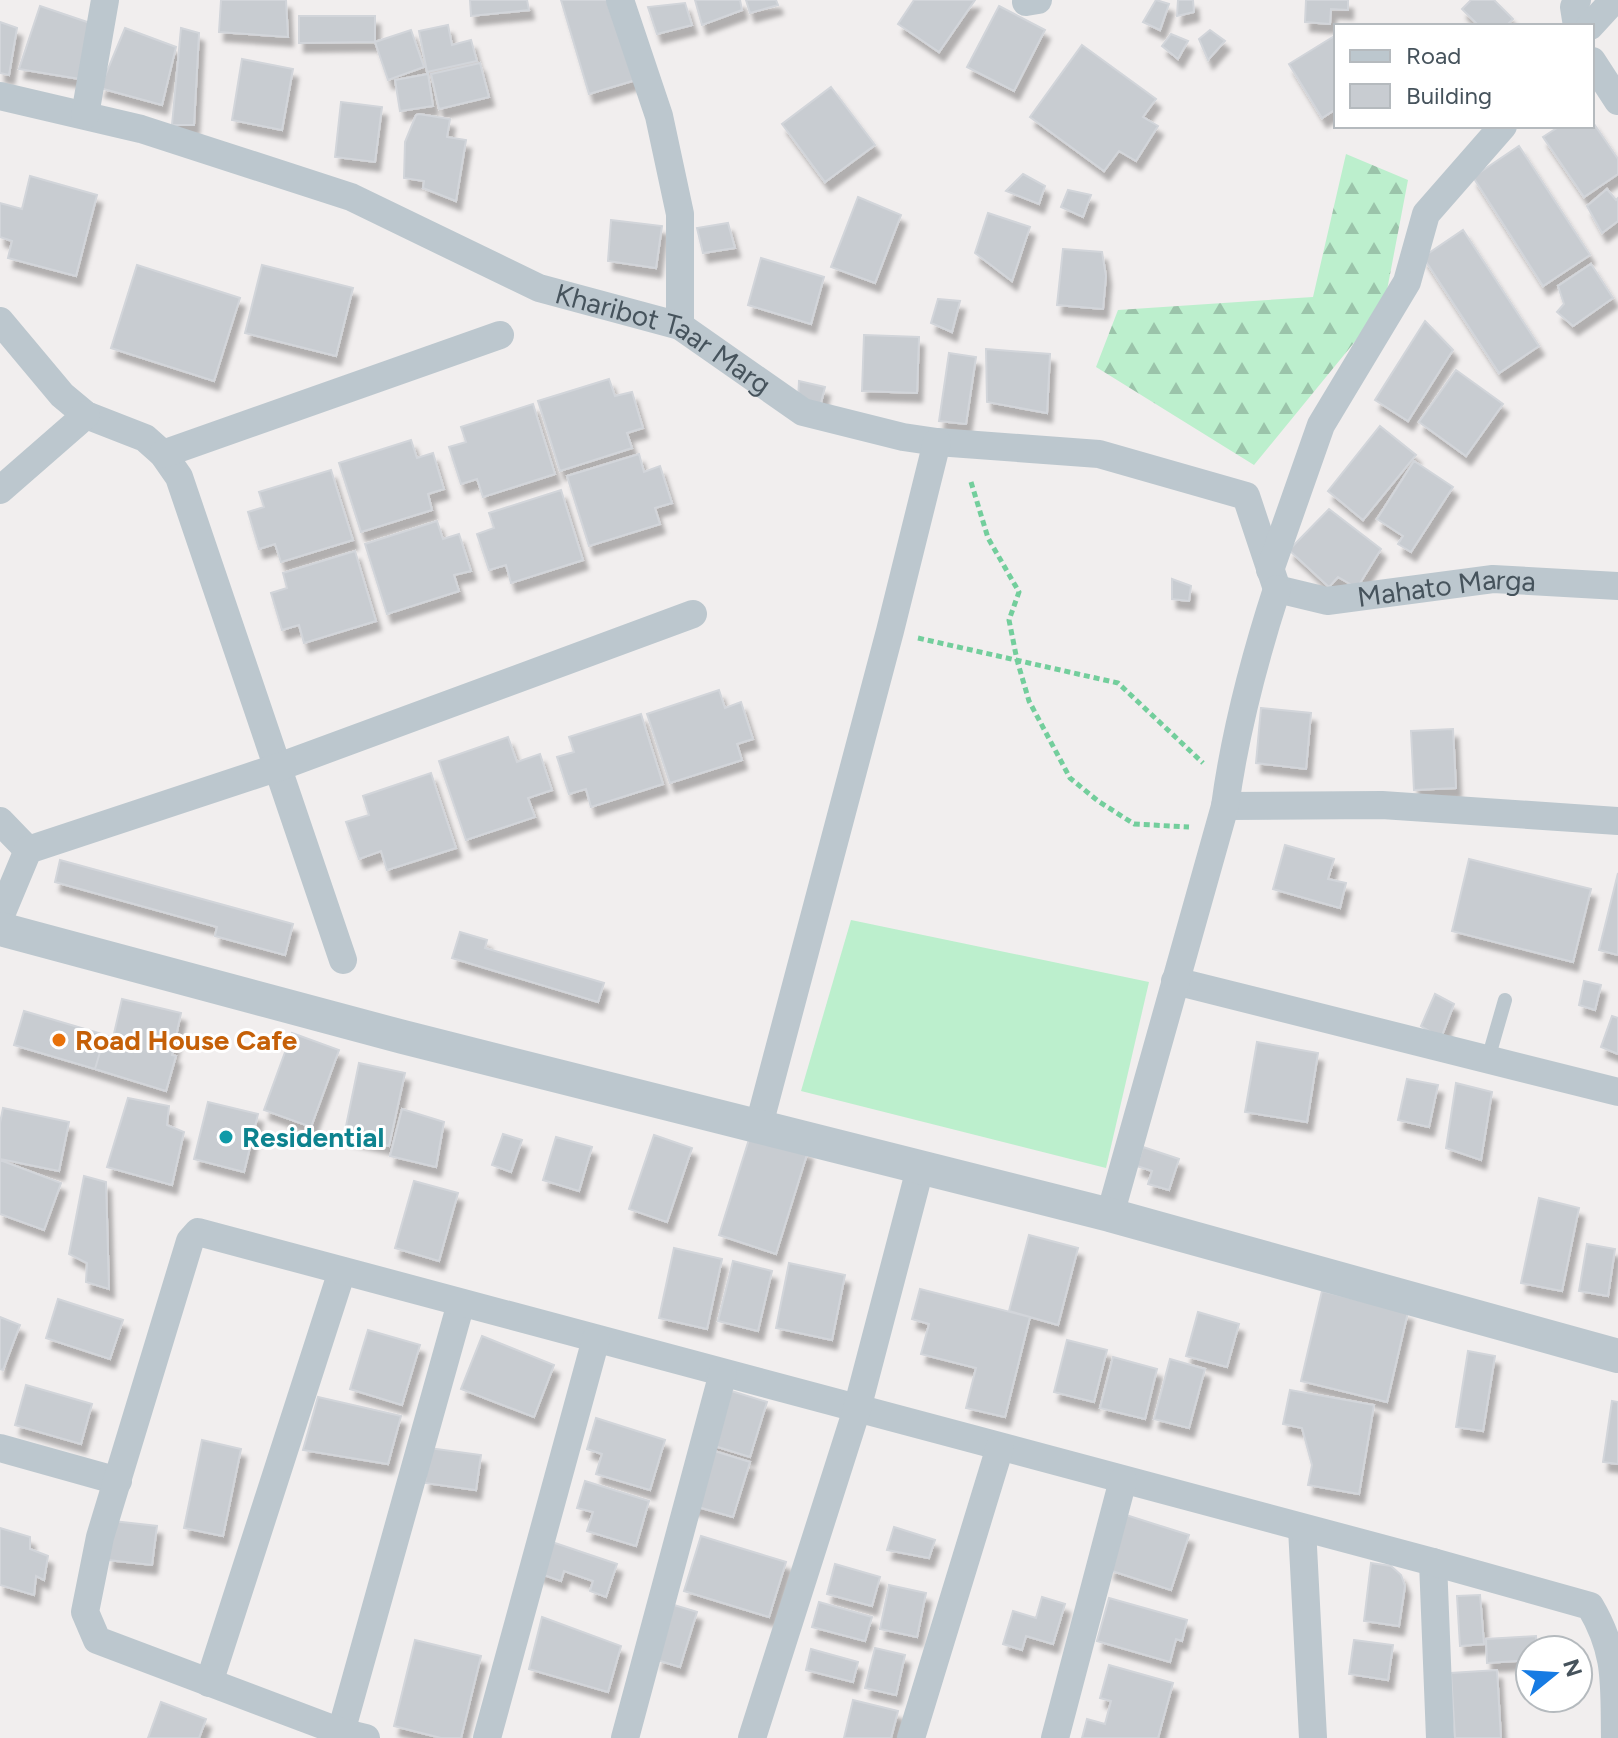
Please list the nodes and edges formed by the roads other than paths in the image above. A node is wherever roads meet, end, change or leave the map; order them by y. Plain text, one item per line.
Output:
1 (105, 0) edge
2 (620, 0) edge
3 (1614, 0) edge
4 (1577, 13) edge
5 (1594, 64) edge
6 (0, 96) edge
7 (1618, 101) edge
8 (85, 115) junction
9 (1501, 128) edge
10 (0, 321) edge
11 (680, 326) junction
12 (500, 335) dead end
13 (86, 415) junction
14 (937, 442) junction
15 (163, 454) junction
16 (0, 490) edge
17 (1274, 580) junction
18 (1618, 586) edge
19 (693, 614) dead end
20 (276, 768) junction
21 (1224, 807) junction
22 (0, 821) edge
23 (1618, 821) edge
24 (28, 850) junction
25 (0, 917) edge
26 (0, 929) edge
27 (343, 960) dead end
28 (1175, 981) junction
29 (1505, 1000) dead end
30 (1488, 1059) junction
31 (1618, 1092) edge
32 (759, 1125) junction
33 (921, 1165) junction
34 (1110, 1215) junction
35 (342, 1271) junction
36 (461, 1303) junction
37 (596, 1339) junction
38 (1618, 1356) edge
39 (723, 1373) junction
40 (857, 1409) junction
41 (1000, 1447) junction
42 (0, 1448) edge
43 (1123, 1480) junction
44 (118, 1481) junction
45 (1302, 1528) junction
46 (1433, 1562) junction
47 (1616, 1665) edge
48 (209, 1683) junction
49 (354, 1735) edge
50 (487, 1738) edge
51 (625, 1738) edge
52 (752, 1738) edge
53 (911, 1738) edge
54 (1055, 1738) edge
55 (1313, 1738) edge
56 (1440, 1738) edge
57 (1615, 1738) edge

1 - 8 street
2 - 11 street
3 - 4 street
5 - 7 street
6 - 8 street, Kharibot Taar Marg
8 - 11 street, Kharibot Taar Marg
9 - 17 street
10 - 13 street
11 - 14 street, Kharibot Taar Marg
12 - 15 street
13 - 15 street
13 - 16 street
14 - 17 street, Kharibot Taar Marg
14 - 32 street
15 - 20 street
17 - 18 street, Mahato Marga
17 - 21 street
19 - 20 street
20 - 24 street
20 - 27 street
21 - 23 street
21 - 28 street
22 - 24 street
24 - 25 street
26 - 32 street
28 - 30 street
28 - 34 street
29 - 30 lane
30 - 31 street
32 - 33 street
33 - 34 street
33 - 40 street
34 - 38 street
35 - 36 street
35 - 44 street
35 - 48 street
36 - 37 street
36 - 49 street
37 - 39 street
37 - 50 street
39 - 40 street
39 - 51 street
40 - 41 street
40 - 52 street
41 - 43 street
41 - 53 street
42 - 44 street
43 - 45 street
43 - 54 street
44 - 48 street
45 - 46 street
45 - 55 street
46 - 47 street
46 - 56 street
47 - 57 street
48 - 49 street

